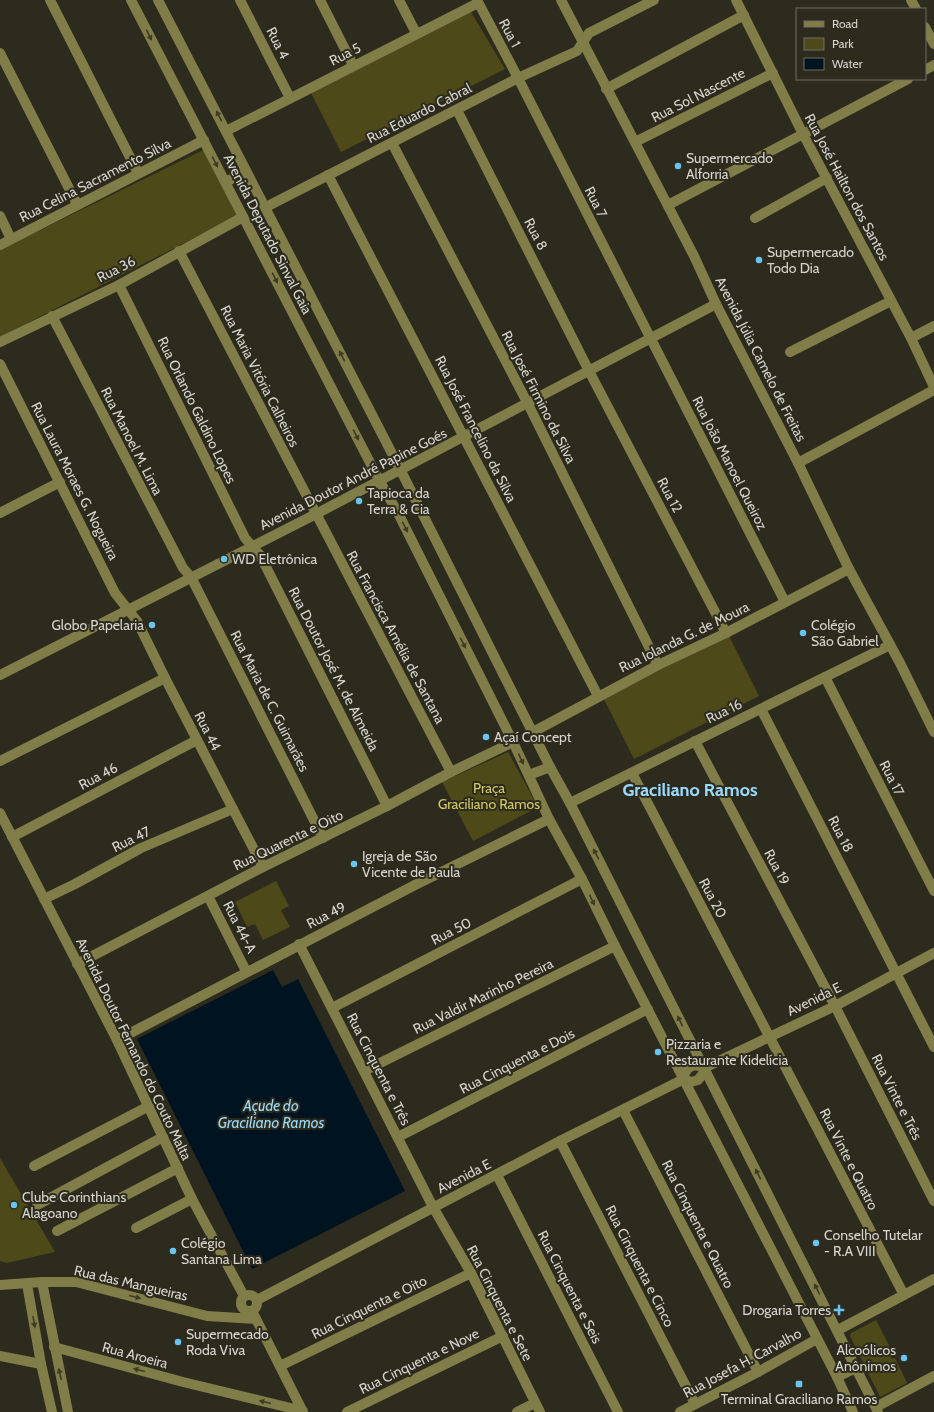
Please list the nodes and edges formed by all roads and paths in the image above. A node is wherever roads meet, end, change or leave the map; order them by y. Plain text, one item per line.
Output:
1 (50, 0) edge
2 (131, 0) edge
3 (158, 0) edge
4 (240, 0) edge
5 (320, 0) edge
6 (399, 0) edge
7 (561, 0) edge
8 (654, 0) edge
9 (736, 0) edge
10 (477, 1) edge
11 (744, 15) junction
12 (926, 29) edge
13 (416, 33) junction
14 (583, 42) junction
15 (934, 44) edge
16 (0, 53) edge
17 (353, 65) junction
18 (773, 73) junction
19 (518, 78) junction
20 (906, 80) edge
21 (606, 89) junction
22 (290, 98) junction
23 (457, 110) junction
24 (226, 131) junction
25 (803, 134) junction
26 (204, 140) junction
27 (636, 142) junction
28 (392, 143) junction
29 (246, 171) junction
30 (138, 173) junction
31 (328, 175) junction
32 (827, 178) junction
33 (226, 182) junction
34 (77, 204) junction
35 (668, 205) junction
36 (266, 208) junction
37 (0, 216) edge
38 (243, 216) junction
39 (755, 218) dead end
40 (11, 239) junction
41 (0, 245) edge
42 (179, 251) junction
43 (119, 284) junction
44 (891, 301) junction
45 (716, 304) junction
46 (52, 316) junction
47 (934, 326) edge
48 (650, 338) junction
49 (910, 338) junction
50 (0, 342) edge
51 (790, 352) dead end
52 (0, 364) edge
53 (589, 371) junction
54 (934, 387) edge
55 (934, 390) edge
56 (528, 404) junction
57 (465, 437) junction
58 (798, 463) junction
59 (400, 469) junction
60 (379, 480) junction
61 (60, 482) junction
62 (0, 514) edge
63 (316, 514) junction
64 (253, 546) junction
65 (849, 569) junction
66 (191, 577) junction
67 (785, 602) junction
68 (128, 609) junction
69 (726, 632) junction
70 (890, 645) junction
71 (658, 665) junction
72 (0, 675) edge
73 (825, 677) junction
74 (165, 678) junction
75 (598, 696) junction
76 (762, 709) junction
77 (933, 727) edge
78 (533, 732) junction
79 (197, 740) junction
80 (695, 741) junction
81 (513, 742) junction
82 (0, 761) edge
83 (550, 766) junction
84 (451, 772) junction
85 (632, 773) junction
86 (529, 775) junction
87 (570, 803) junction
88 (387, 806) junction
89 (233, 810) junction
90 (0, 813) edge
91 (550, 819) junction
92 (12, 837) junction
93 (323, 838) junction
94 (263, 868) junction
95 (582, 879) junction
96 (934, 891) edge
97 (208, 896) junction
98 (44, 899) junction
99 (299, 944) junction
100 (615, 946) junction
101 (934, 953) edge
102 (77, 964) junction
103 (246, 971) junction
104 (896, 972) junction
105 (835, 1006) junction
106 (332, 1008) junction
107 (648, 1009) junction
108 (770, 1036) junction
109 (117, 1040) junction
110 (934, 1047) edge
111 (704, 1068) junction
112 (364, 1071) junction
113 (684, 1079) junction
114 (149, 1106) junction
115 (623, 1110) junction
116 (163, 1137) junction
117 (398, 1137) junction
118 (560, 1141) junction
119 (34, 1166) dead end
120 (178, 1168) junction
121 (497, 1176) junction
122 (192, 1199) junction
123 (934, 1201) edge
124 (37, 1205) dead end
125 (433, 1207) junction
126 (136, 1228) dead end
127 (57, 1231) dead end
128 (471, 1273) junction
129 (934, 1279) edge
130 (42, 1282) junction
131 (28, 1284) junction
132 (0, 1285) edge
133 (904, 1295) junction
134 (244, 1296) junction
135 (257, 1300) junction
136 (254, 1315) junction
137 (838, 1330) junction
138 (503, 1336) junction
139 (817, 1339) junction
140 (54, 1347) junction
141 (0, 1356) edge
142 (41, 1364) junction
143 (280, 1366) junction
144 (856, 1368) junction
145 (758, 1372) junction
146 (934, 1376) edge
147 (837, 1377) junction
148 (695, 1404) junction
149 (538, 1407) edge
150 (877, 1409) edge
151 (52, 1412) edge
152 (68, 1412) edge
153 (303, 1412) edge
154 (347, 1412) edge
155 (517, 1412) edge
156 (618, 1412) edge
157 (680, 1412) edge
158 (853, 1412) edge

1 - 30 street
2 -> 26 street, Avenida Deputado Sinval Gaia
24 -> 3 street, Avenida Deputado Sinval Gaia
4 - 22 street, Rua 4
5 - 17 street
6 - 13 street
7 - 14 street, Avenida Júlia Camelo de Freitas
8 - 14 street, Rua Eduardo Cabral
9 - 11 street, Rua José Hailton dos Santos
10 - 13 street, Rua 5
10 - 19 street, Rua 1
11 - 18 street, Rua José Hailton dos Santos
11 - 21 street
12 - 15 street
13 - 17 street, Rua 5
14 - 19 street, Rua Eduardo Cabral
14 - 21 street, Avenida Júlia Camelo de Freitas
16 - 34 street
17 - 22 street, Rua 5
18 - 25 street, Rua José Hailton dos Santos
18 - 27 street, Rua Sol Nascente
19 - 23 street, Rua Eduardo Cabral
19 - 48 street, Rua 7
20 - 25 street
21 - 27 street, Avenida Júlia Camelo de Freitas
22 - 24 street, Rua 5
23 - 28 street, Rua Eduardo Cabral
23 - 53 street, Rua 8
24 - 29 street, Avenida Deputado Sinval Gaia
25 - 32 street, Rua José Hailton dos Santos
25 - 35 street
26 - 30 street, Rua Celina Sacramento Silva
26 -> 33 street, Avenida Deputado Sinval Gaia
27 - 35 street, Avenida Júlia Camelo de Freitas
28 - 31 street, Rua Eduardo Cabral
28 - 56 street, Rua José Firmino da Silva
29 - 33 street
29 - 36 street, Avenida Deputado Sinval Gaia
30 - 34 street, Rua Celina Sacramento Silva
31 - 36 street, Rua Eduardo Cabral
31 - 57 street, Rua José Francelino da Silva
32 - 39 street
32 - 44 street, Rua José Hailton dos Santos
33 - 38 street, Avenida Deputado Sinval Gaia
34 - 40 street, Rua Celina Sacramento Silva
35 - 45 street, Avenida Júlia Camelo de Freitas
59 -> 36 street, Avenida Deputado Sinval Gaia
37 - 40 street
38 - 42 street, Rua 36
38 -> 60 street, Avenida Deputado Sinval Gaia
40 - 41 street, Rua Celina Sacramento Silva
42 - 43 street, Rua 36
42 - 63 street, Rua Maria Vitória Calheiros
43 - 46 street, Rua 36
43 - 64 street, Rua Orlando Galdino Lopes
44 - 49 street, Rua José Hailton dos Santos
44 - 51 street
45 - 48 street, Avenida Doutor André Papine Goés
45 - 58 street, Avenida Júlia Camelo de Freitas
46 - 50 street, Rua 36
46 - 66 street, Rua Manoel M. Lima
47 - 49 street
48 - 53 street, Avenida Doutor André Papine Goés
48 - 67 street, Rua João Manoel Queiroz
49 - 54 street, Rua José Hailton dos Santos
52 - 61 street, Rua Laura Moraes G. Nogueira
53 - 56 street, Avenida Doutor André Papine Goés
53 - 69 street, Rua 12
55 - 58 street
56 - 57 street, Avenida Doutor André Papine Goés
56 - 71 street, Rua José Firmino da Silva
57 - 59 street, Avenida Doutor André Papine Goés
57 - 75 street, Rua José Francelino da Silva
58 - 65 street, Avenida Júlia Camelo de Freitas
59 - 60 street, Avenida Doutor André Papine Goés
59 - 78 street, Avenida Deputado Sinval Gaia
60 - 63 street, Avenida Doutor André Papine Goés
60 -> 81 street, Avenida Deputado Sinval Gaia
61 - 62 street
61 - 68 street, Rua Laura Moraes G. Nogueira
63 - 64 street, Avenida Doutor André Papine Goés
63 - 84 street, Rua Francisca Amélia de Santana
64 - 66 street, Avenida Doutor André Papine Goés
64 - 88 street, Rua Doutor José M. de Almeida
65 - 67 street, Rua Iolanda G. de Moura
65 - 70 street, Avenida Júlia Camelo de Freitas
66 - 68 street, Avenida Doutor André Papine Goés
66 - 93 street, Rua Maria de C. Guimarães
67 - 69 street, Rua Iolanda G. de Moura
68 - 72 street, Avenida Doutor André Papine Goés
68 - 74 street, Rua 44
69 - 71 street, Rua Iolanda G. de Moura
70 - 73 street, Rua 16
70 - 77 street, Avenida Júlia Camelo de Freitas
71 - 75 street, Rua Iolanda G. de Moura
73 - 76 street, Rua 16
73 - 96 street, Rua 17
74 - 79 street, Rua 44
74 - 82 street
75 - 78 street, Rua Iolanda G. de Moura
76 - 80 street, Rua 16
76 - 104 street, Rua 18
78 - 83 street, Avenida Deputado Sinval Gaia
79 - 89 street, Rua 44
79 - 92 street, Rua 46
80 - 85 street, Rua 16
80 - 105 street, Rua 19
81 - 84 street, Rua Quarenta e Oito
81 -> 86 street, Avenida Deputado Sinval Gaia
83 - 86 street
83 - 87 street, Avenida Deputado Sinval Gaia
84 - 88 street, Rua Quarenta e Oito
85 - 87 street, Rua 16
85 - 108 street, Rua 20
86 - 91 street, Avenida Deputado Sinval Gaia
111 -> 87 street, Avenida Deputado Sinval Gaia
88 - 93 street, Rua Quarenta e Oito
89 - 94 street, Rua 44
89 - 98 street, Rua 47
90 - 92 street, Avenida Doutor Fernando do Couto Malta
91 - 95 street, Avenida Deputado Sinval Gaia
91 - 99 street, Rua 49
92 - 98 street, Avenida Doutor Fernando do Couto Malta
93 - 94 street, Rua Quarenta e Oito
94 - 97 street, Rua Quarenta e Oito
95 -> 100 street, Avenida Deputado Sinval Gaia
95 - 106 street, Rua 50
97 - 102 street, Rua Quarenta e Oito
97 - 103 street, Rua 44-A
98 - 102 street, Avenida Doutor Fernando do Couto Malta
99 - 103 street, Rua 49
99 - 106 street, Rua Cinquenta e Três
100 - 107 street, Avenida Deputado Sinval Gaia
100 - 112 street, Rua Valdir Marinho Pereira
101 - 104 street, Avenida E
102 - 109 street, Avenida Doutor Fernando do Couto Malta
103 - 109 street, Rua 49
104 - 105 street, Avenida E
104 - 110 street, Rua 18
105 - 108 street, Avenida E
105 - 123 street, Rua Vinte e Três
106 - 112 street, Rua Cinquenta e Três
107 - 113 street, Avenida Deputado Sinval Gaia
107 - 117 street, Rua Cinquenta e Dois
108 - 111 street, Avenida E
108 - 133 street, Rua Vinte e Quatro
109 - 114 street, Avenida Doutor Fernando do Couto Malta
111 - 113 street, Avenida E
137 -> 111 street, Avenida Deputado Sinval Gaia
112 - 117 street, Rua Cinquenta e Três
113 - 115 street, Avenida E
113 - 139 street, Avenida Deputado Sinval Gaia
114 - 116 street, Avenida Doutor Fernando do Couto Malta
114 - 119 street
115 - 118 street, Avenida E
115 - 145 street, Rua Cinquenta e Quatro
116 - 120 street, Avenida Doutor Fernando do Couto Malta
116 - 124 street
117 - 125 street, Rua Cinquenta e Três
118 - 121 street, Avenida E
118 - 148 street, Rua Cinquenta e Cinco
120 - 122 street, Avenida Doutor Fernando do Couto Malta
120 - 127 street
121 - 125 street, Avenida E
121 - 156 street, Rua Cinquenta e Seis
122 - 126 street
122 - 134 street, Avenida Doutor Fernando do Couto Malta
125 - 128 street, Rua Cinquenta e Sete
125 - 135 street, Avenida E
128 - 138 street, Rua Cinquenta e Sete
128 - 143 street, Rua Cinquenta e Oito
129 - 133 street
130 - 131 street, Rua das Mangueiras
130 -> 136 street, Rua das Mangueiras
130 - 140 street
131 - 132 street, Rua das Mangueiras
131 -> 142 street
133 - 137 street
134 - 135 street
134 - 136 street, Avenida Doutor Fernando do Couto Malta
135 - 136 street
136 - 143 street, Avenida Doutor Fernando do Couto Malta
137 - 144 street, Avenida Deputado Sinval Gaia
138 - 149 street, Rua Cinquenta e Sete
138 - 154 street, Rua Cinquenta e Nove
139 - 145 street, Rua Josefa H. Carvalho
139 - 147 street, Avenida Deputado Sinval Gaia
152 -> 140 street
153 -> 140 street, Rua Aroeira
141 - 142 street
142 - 151 street
143 - 153 street, Avenida Doutor Fernando do Couto Malta
144 - 147 street
144 - 150 street, Avenida Deputado Sinval Gaia
145 - 148 street, Rua Josefa H. Carvalho
146 - 150 street
147 - 158 street, Avenida Deputado Sinval Gaia
148 - 157 street, Rua Josefa H. Carvalho
149 - 155 street

